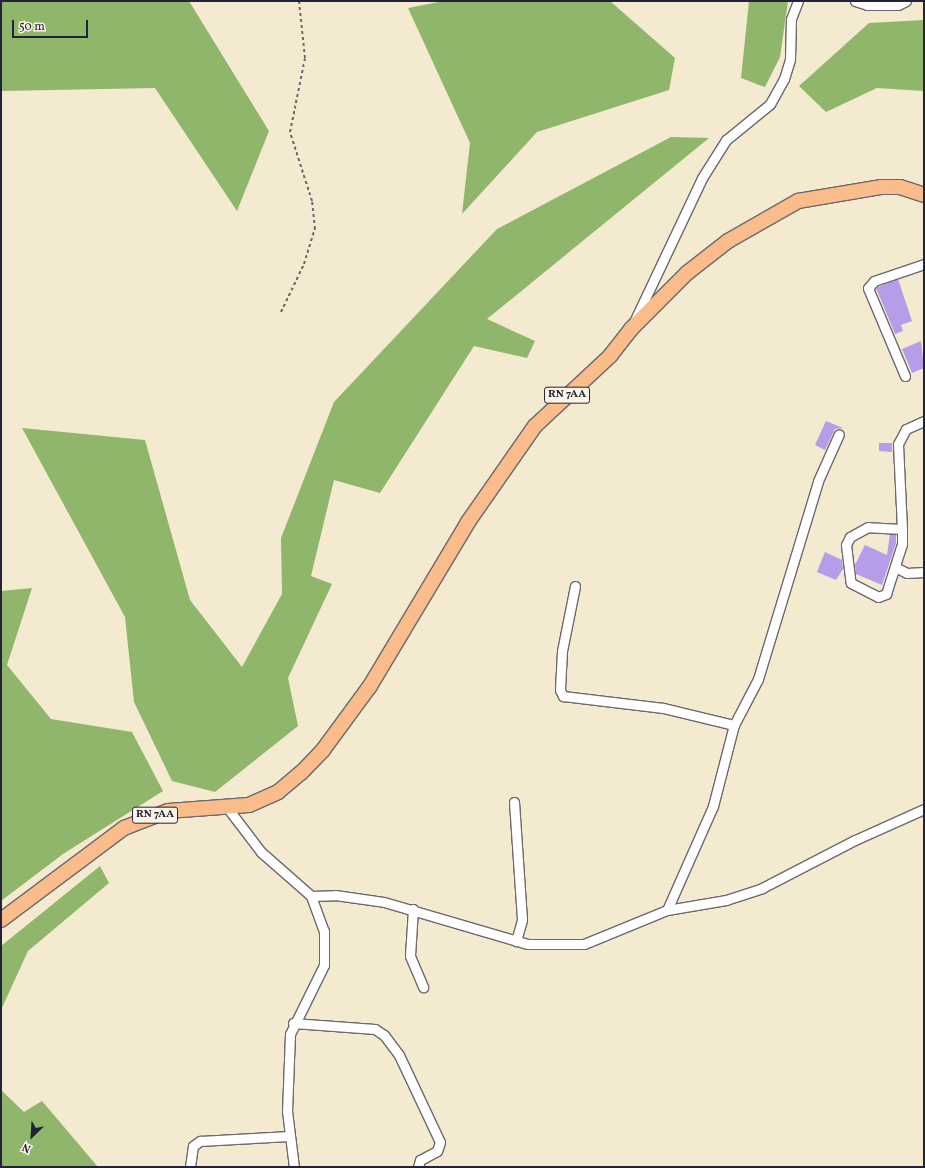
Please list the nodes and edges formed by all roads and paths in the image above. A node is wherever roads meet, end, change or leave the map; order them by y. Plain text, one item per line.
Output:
1 (299, 1) edge
2 (798, 1) edge
3 (855, 1) edge
4 (906, 1) edge
5 (924, 195) edge
6 (924, 264) edge
7 (281, 312) dead end
8 (631, 329) junction
9 (905, 376) dead end
10 (924, 421) edge
11 (840, 434) dead end
12 (902, 530) junction
13 (897, 568) junction
14 (924, 572) edge
15 (575, 586) dead end
16 (734, 725) junction
17 (514, 802) dead end
18 (226, 806) junction
19 (924, 809) edge
20 (311, 896) junction
21 (413, 909) junction
22 (667, 910) junction
23 (1, 920) edge
24 (516, 940) junction
25 (423, 987) dead end
26 (293, 1023) junction
27 (289, 1136) junction
28 (190, 1167) edge
29 (294, 1167) edge
30 (418, 1167) edge

1 - 7 path
2 - 8 street
3 - 4 street
5 - 8 main road, RN 7AA
6 - 9 street
8 - 18 main road, RN 7AA
10 - 12 street
11 - 16 street
12 - 13 street
12 - 13 street
13 - 14 street
15 - 16 street
16 - 22 street
17 - 24 street
18 - 20 street
18 - 23 main road, RN 7AA
19 - 22 street
20 - 21 street
20 - 26 street
21 - 24 street
21 - 25 street
22 - 24 street
26 - 27 street
26 - 30 street
27 - 28 street
27 - 29 street

